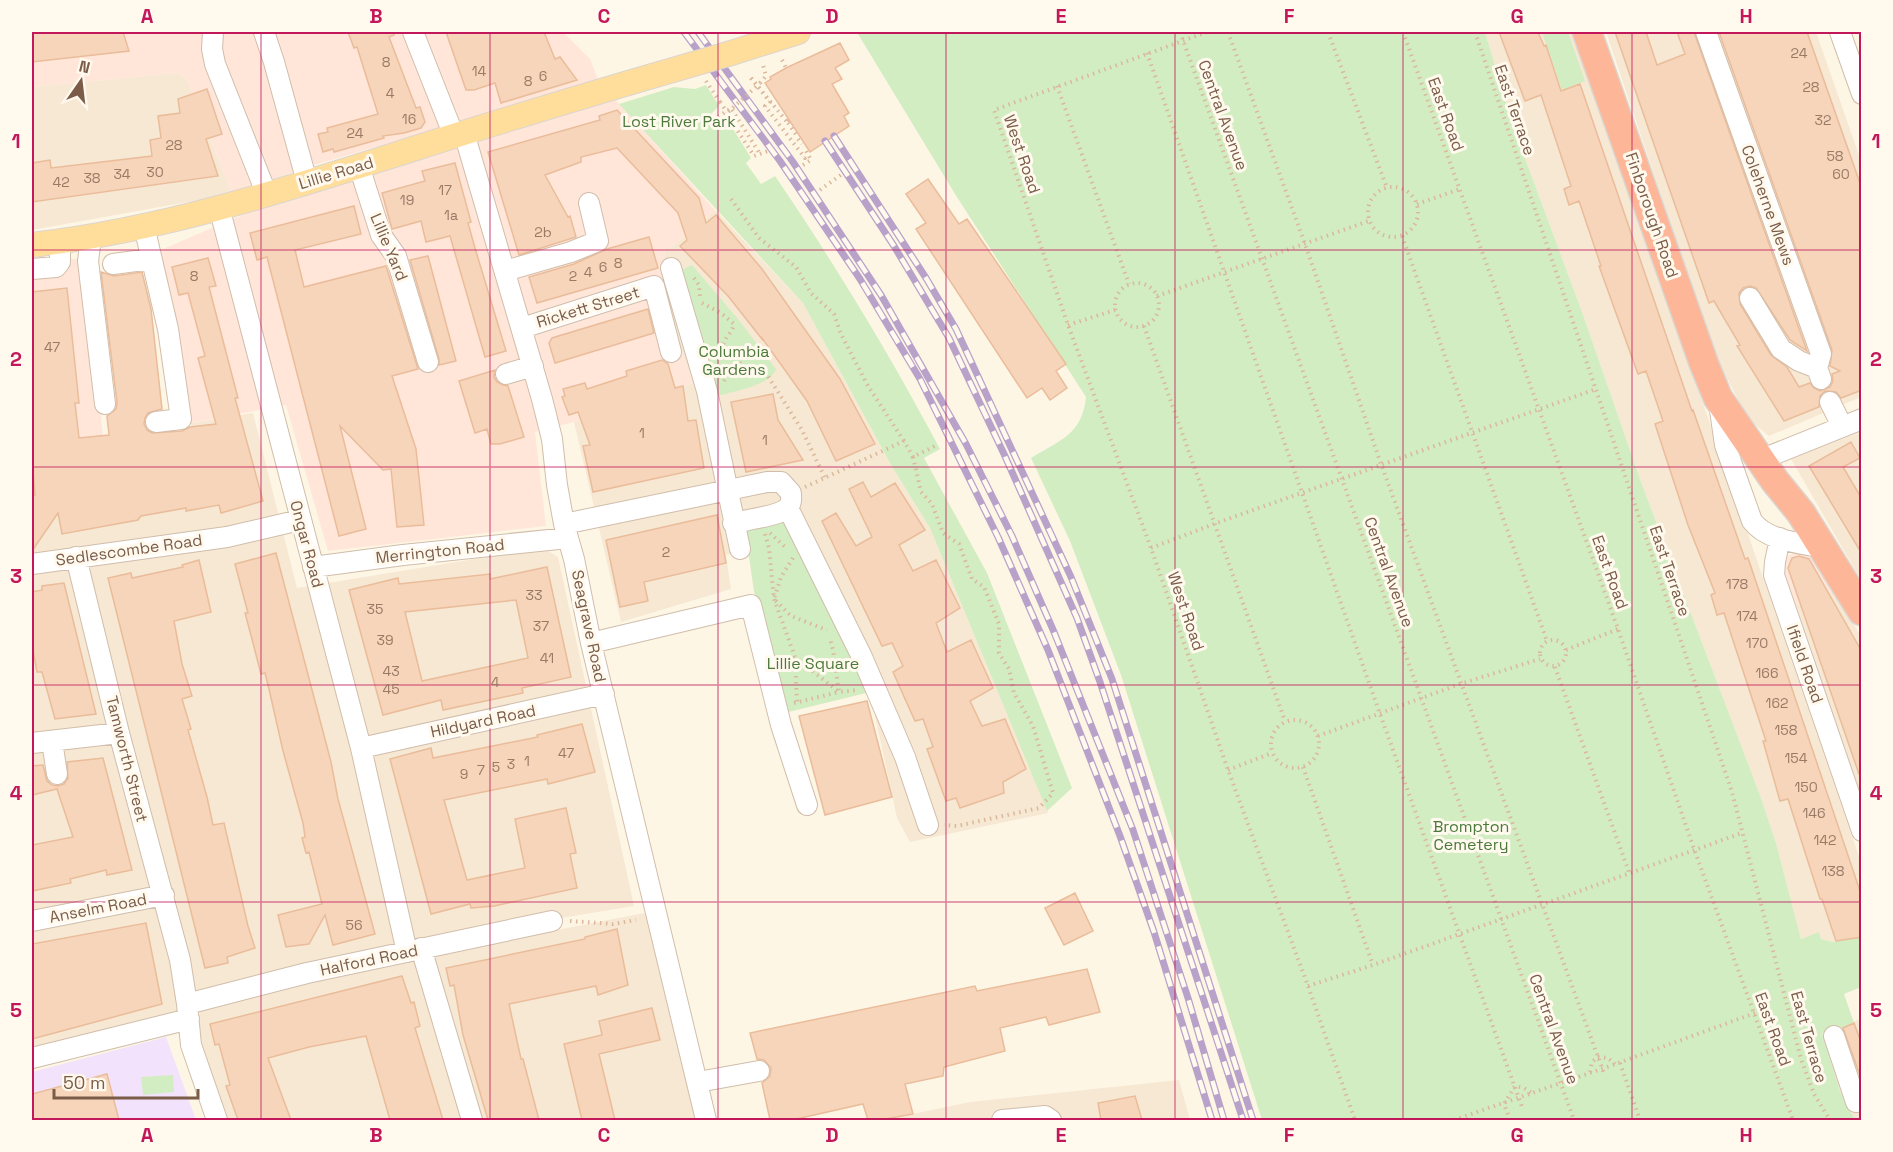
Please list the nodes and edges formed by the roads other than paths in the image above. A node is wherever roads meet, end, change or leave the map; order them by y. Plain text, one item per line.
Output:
1 (212, 32) edge
2 (264, 32) edge
3 (413, 32) edge
4 (798, 32) edge
5 (1587, 32) edge
6 (1706, 32) edge
7 (1839, 32) edge
8 (1862, 94) edge
9 (459, 134) junction
10 (359, 166) junction
11 (306, 182) junction
12 (267, 195) junction
13 (589, 203) dead end
14 (219, 207) junction
15 (144, 226) junction
16 (91, 238) junction
17 (60, 242) junction
18 (32, 245) edge
19 (151, 259) junction
20 (113, 264) dead end
21 (32, 269) edge
22 (505, 271) junction
23 (672, 273) road end
24 (1750, 298) dead end
25 (522, 328) junction
26 (671, 352) dead end
27 (428, 362) dead end
28 (533, 366) junction
29 (506, 374) dead end
30 (1718, 398) junction
31 (1830, 402) dead end
32 (105, 404) dead end
33 (1862, 419) edge
34 (156, 422) dead end
35 (1842, 426) junction
36 (1760, 460) junction
37 (728, 489) junction
38 (789, 501) junction
39 (291, 522) junction
40 (733, 523) junction
41 (566, 531) junction
42 (1780, 538) junction
43 (1824, 548) junction
44 (740, 549) dead end
45 (76, 557) junction
46 (32, 564) edge
47 (313, 567) junction
48 (1862, 611) edge
49 (591, 644) junction
50 (604, 694) junction
51 (119, 733) junction
52 (52, 741) junction
53 (32, 743) edge
54 (361, 748) junction
55 (57, 774) dead end
56 (807, 805) dead end
57 (928, 825) road end
58 (1862, 831) edge
59 (164, 895) junction
60 (32, 921) edge
61 (556, 921) road end
62 (411, 945) junction
63 (188, 1011) junction
64 (1833, 1036) dead end
65 (32, 1058) edge
66 (759, 1071) dead end
67 (698, 1082) junction
68 (1860, 1104) edge
69 (217, 1120) edge
70 (472, 1120) edge
71 (706, 1120) edge
72 (1002, 1120) edge
73 (1051, 1120) edge

1 - 12 street
2 - 11 street
3 - 9 street, Seagrave Road
4 - 9 main road, Lillie Road, bridge
5 - 30 highway, Finborough Road
6 - 24 street, Coleherne Mews
7 - 8 street
9 - 10 main road, Lillie Road
9 - 22 street, Seagrave Road
10 - 11 main road, Lillie Road
10 - 27 street, Lillie Yard
11 - 12 main road, Lillie Road
12 - 14 main road, Lillie Road
13 - 22 street
14 - 15 main road, Lillie Road
14 - 39 street, Ongar Road
15 - 16 main road, Lillie Road
15 - 19 street
16 - 17 main road, Lillie Road
16 - 32 street
17 - 18 main road, Lillie Road
17 - 21 street
19 - 20 street
19 - 34 street
22 - 25 street, Seagrave Road
23 - 37 street
25 - 26 street, Rickett Street
25 - 28 street, Seagrave Road
28 - 29 street
28 - 41 street, Seagrave Road
30 - 36 highway, Finborough Road
30 - 42 street, Finborough Road
31 - 35 street
33 - 35 street
35 - 36 street
36 - 43 highway, Finborough Road
37 - 38 street
37 - 40 street
37 - 41 street
38 - 40 street
38 - 57 street
39 - 45 street, Sedlescombe Road
39 - 47 street, Ongar Road
40 - 44 street
41 - 47 street, Merrington Road
41 - 49 street, Seagrave Road
42 - 43 street
42 - 58 street, Ifield Road
43 - 48 highway, Finborough Road
45 - 46 street, Sedlescombe Road
45 - 51 street, Tamworth Street
47 - 54 street, Ongar Road
49 - 50 street, Seagrave Road
49 - 56 street
50 - 54 street, Hildyard Road
50 - 67 street, Seagrave Road
51 - 52 street
51 - 59 street, Tamworth Street
52 - 53 street
52 - 55 street
54 - 62 street, Ongar Road
59 - 60 street, Anselm Road
59 - 63 street, Tamworth Street
61 - 62 street, Halford Road
62 - 63 street, Halford Road
62 - 70 street, Ongar Road
63 - 65 street, Halford Road
63 - 69 street, Tamworth Street
64 - 68 street
66 - 67 street
67 - 71 street, Seagrave Road
72 - 73 street

